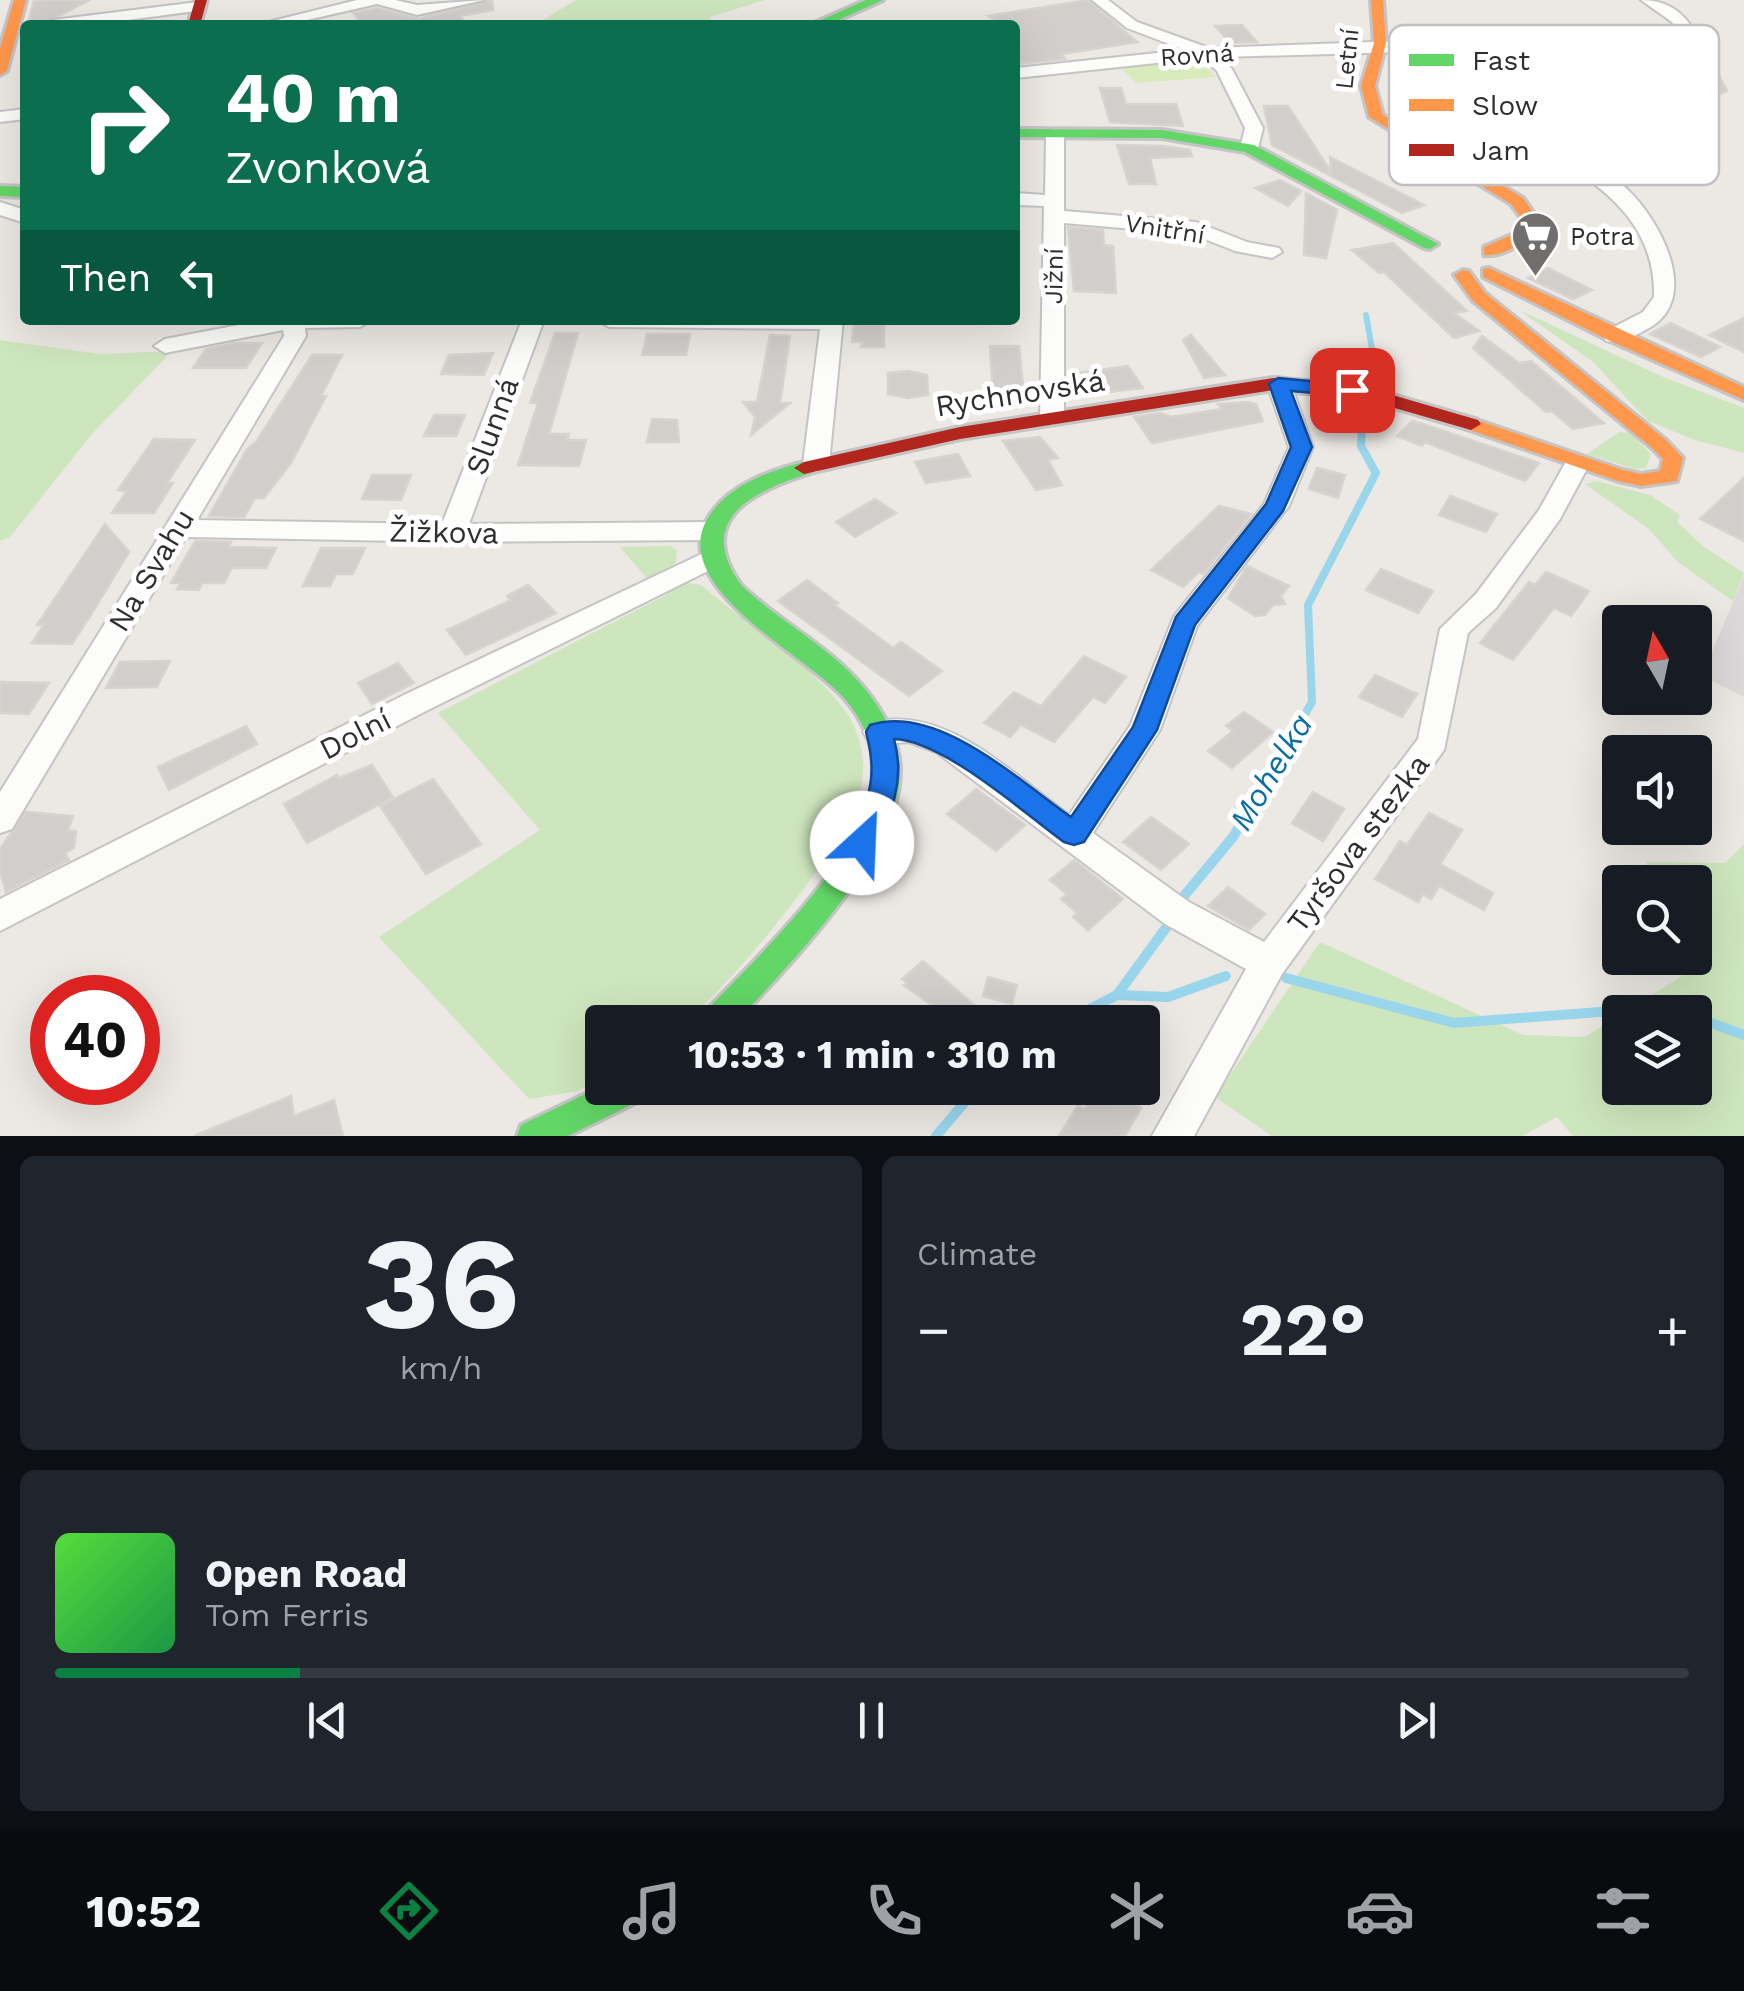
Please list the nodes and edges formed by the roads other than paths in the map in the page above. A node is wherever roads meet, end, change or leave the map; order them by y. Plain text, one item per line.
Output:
1 (19, 0) edge
2 (377, 0) edge
3 (477, 0) edge
4 (878, 0) edge
5 (1099, 0) edge
6 (1377, 0) edge
7 (1648, 0) edge
8 (0, 5) edge
9 (198, 11) edge
10 (104, 20) edge
11 (287, 20) edge
12 (833, 20) edge
13 (1682, 25) edge
14 (12, 34) edge
15 (1380, 44) junction
16 (1389, 45) edge
17 (1207, 53) junction
18 (0, 71) edge
19 (1020, 73) edge
20 (1389, 126) edge
21 (1020, 133) edge
22 (1055, 134) junction
23 (1249, 148) junction
24 (1490, 185) edge
25 (1608, 185) edge
26 (1020, 200) edge
27 (1055, 208) junction
28 (1272, 252) dead end
29 (1490, 262) junction
30 (1442, 264) junction
31 (275, 325) edge
32 (296, 325) edge
33 (531, 325) edge
34 (832, 325) edge
35 (1614, 336) junction
36 (165, 346) dead end
37 (1278, 384) junction
38 (1744, 394) edge
39 (1052, 418) junction
40 (1576, 463) junction
41 (816, 464) junction
42 (176, 528) junction
43 (452, 533) junction
44 (712, 544) junction
45 (879, 732) junction
46 (0, 820) edge
47 (1074, 834) junction
48 (0, 916) edge
49 (1269, 963) junction
50 (731, 1005) edge
51 (603, 1105) edge
52 (533, 1136) edge
53 (1172, 1136) edge

1 - 8 street
1 - 14 street
2 - 3 street
2 - 11 street
4 - 12 street
5 - 17 street
6 - 15 street, Letní
7 - 13 street
9 - 10 street
14 - 18 street
15 - 16 street
15 - 17 street, Rovná
15 - 20 street, Letní
17 - 19 street, Rovná
17 - 23 street
21 - 22 street, Rychnovská
22 - 23 street, Rychnovská
22 - 27 street, Jižní
23 - 30 street, Rychnovská
24 - 29 street, Letní
25 - 35 street
26 - 27 street, Vnitřní
27 - 28 street, Vnitřní
27 - 39 street, Jižní
29 - 30 street
29 - 30 street
29 - 35 street
30 - 40 street, Rychnovská
31 - 36 street
32 - 42 street, Na Svahu
33 - 43 street, Slunná
34 - 41 street
35 - 38 street
37 - 39 street, Rychnovská
37 - 40 street, Rychnovská
37 - 47 street
39 - 41 street, Rychnovská
40 - 49 street, Tyršova stezka
41 - 44 street, Rychnovská
42 - 43 street, Žižkova
42 - 46 street, Na Svahu
43 - 44 street, Žižkova
44 - 45 street
44 - 48 street, Dolní
45 - 47 street, Tyršova stezka
45 - 50 street
47 - 49 street, Tyršova stezka
49 - 53 street, Tyršova stezka
51 - 52 street

